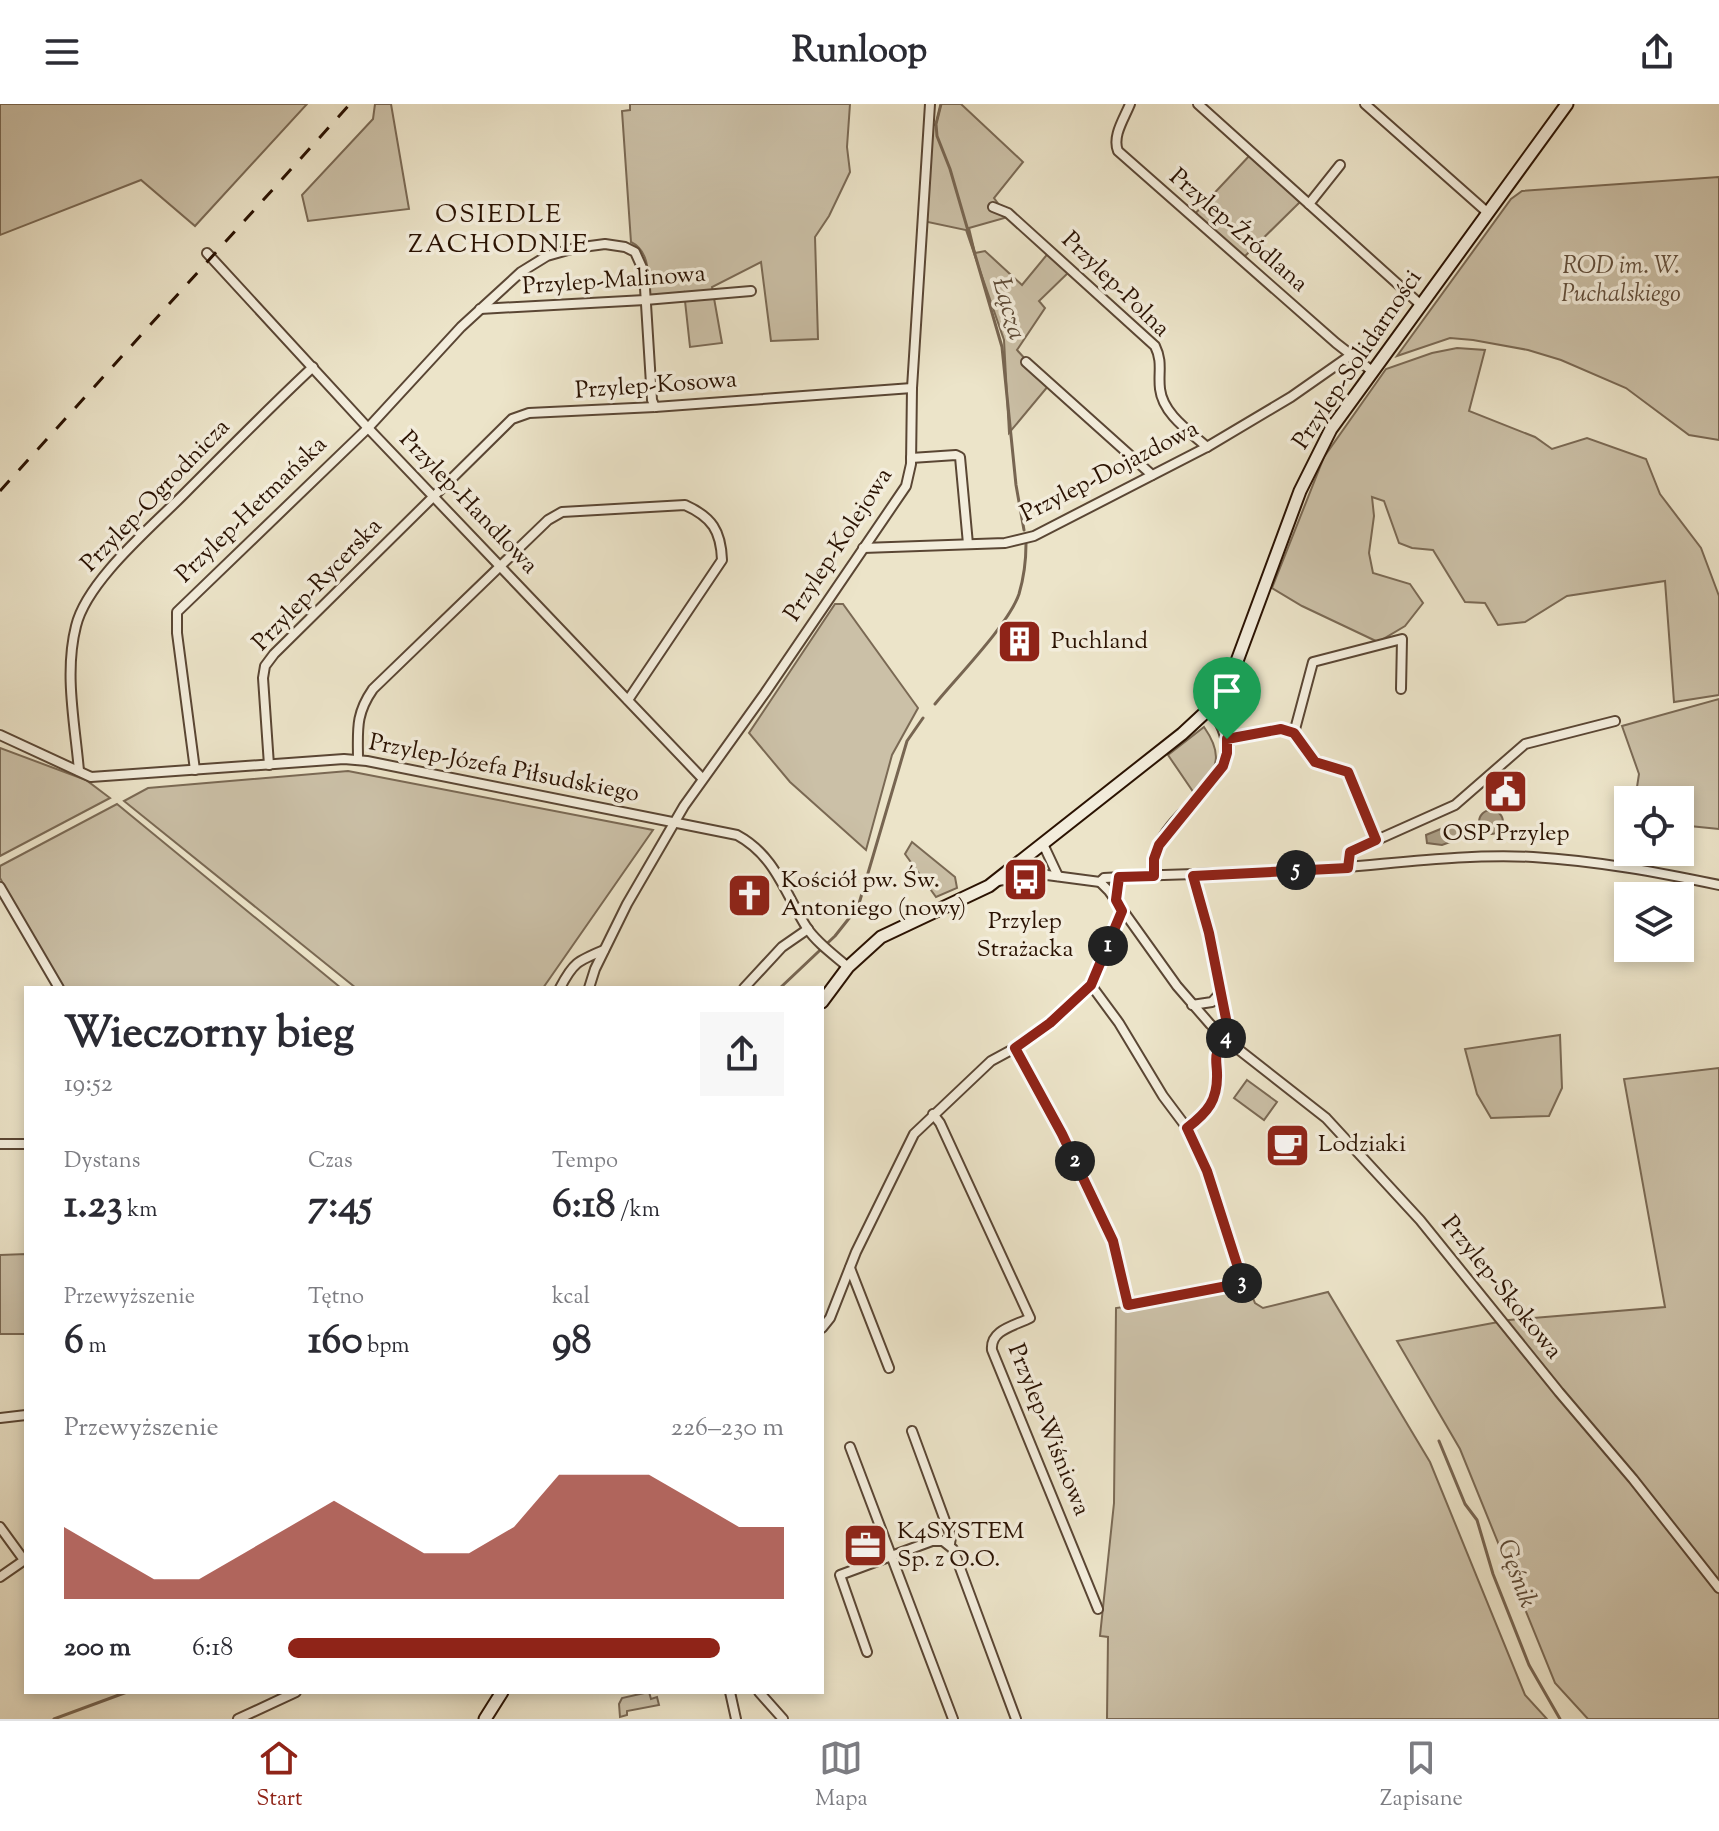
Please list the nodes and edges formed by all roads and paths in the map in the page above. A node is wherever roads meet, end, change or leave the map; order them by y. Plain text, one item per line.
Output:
1 (930, 104) edge
2 (1130, 104) edge
3 (1198, 104) edge
4 (1365, 104) edge
5 (1567, 104) edge
6 (1340, 165) dead end
7 (1309, 204) junction
8 (993, 207) dead end
9 (1488, 213) junction
10 (207, 253) dead end
11 (751, 291) dead end
12 (645, 300) junction
13 (1421, 305) junction
14 (480, 309) junction
15 (1351, 355) junction
16 (1026, 362) dead end
17 (313, 367) junction
18 (1372, 371) junction
19 (912, 388) junction
20 (655, 407) junction
21 (368, 428) junction
22 (1207, 447) junction
23 (911, 458) junction
24 (1152, 475) junction
25 (433, 495) junction
26 (968, 544) junction
27 (863, 548) junction
28 (501, 566) junction
29 (1401, 689) dead end
30 (628, 700) junction
31 (1210, 708) junction
32 (1615, 721) dead end
33 (1294, 733) junction
34 (0, 735) edge
35 (1227, 739) junction
36 (358, 760) junction
37 (269, 765) junction
38 (195, 770) junction
39 (79, 771) junction
40 (702, 778) junction
41 (672, 824) junction
42 (1376, 840) junction
43 (1043, 844) junction
44 (1348, 868) junction
45 (1058, 876) junction
46 (1154, 876) junction
47 (1193, 876) junction
48 (1119, 877) junction
49 (997, 881) junction
50 (1100, 882) junction
51 (1719, 885) edge
52 (0, 887) edge
53 (1116, 900) junction
54 (1122, 911) junction
55 (808, 929) junction
56 (604, 950) junction
57 (848, 967) junction
58 (1091, 985) junction
59 (58, 986) edge
60 (561, 986) edge
61 (590, 986) edge
62 (746, 986) edge
63 (1221, 992) junction
64 (824, 999) edge
65 (1192, 1005) junction
66 (1226, 1040) junction
67 (1015, 1048) junction
68 (933, 1114) junction
69 (1187, 1128) junction
70 (0, 1144) edge
71 (24, 1144) edge
72 (850, 1268) junction
73 (824, 1324) edge
74 (889, 1368) dead end
75 (24, 1415) edge
76 (0, 1418) edge
77 (912, 1431) dead end
78 (850, 1447) dead end
79 (0, 1527) edge
80 (950, 1544) junction
81 (891, 1556) junction
82 (24, 1559) edge
83 (24, 1561) edge
84 (0, 1577) edge
85 (1719, 1588) edge
86 (1098, 1609) dead end
87 (867, 1652) dead end
88 (292, 1694) edge
89 (501, 1694) edge
90 (730, 1694) edge
91 (761, 1694) edge
92 (238, 1719) edge
93 (485, 1719) edge
94 (736, 1719) edge
95 (783, 1719) edge
96 (953, 1719) edge
97 (1016, 1719) edge

1 - 19 street, Przylep-Kolejowa
2 - 15 street, Przylep-Źródlana
3 - 7 street
4 - 9 street
5 - 9 main road, Przylep-Solidarności
6 - 7 street
7 - 13 street
8 - 22 street, Przylep-Polna
9 - 13 main road, Przylep-Solidarności
10 - 17 street, Przylep-Handlowa
11 - 12 street, Przylep-Malinowa
12 - 14 street, Przylep-Malinowa
12 - 14 street
12 - 20 street
13 - 18 main road, Przylep-Solidarności
14 - 21 street
15 - 18 street, Przylep-Źródlana
15 - 22 street, Przylep-Dojazdowa
16 - 24 street
17 - 21 street, Przylep-Handlowa
17 - 39 street, Przylep-Ogrodnicza
18 - 31 main road, Przylep-Solidarności
19 - 20 street, Przylep-Kosowa
19 - 23 street, Przylep-Kolejowa
20 - 25 street, Przylep-Kosowa
21 - 25 street, Przylep-Handlowa
21 - 38 street, Przylep-Hetmańska
22 - 24 street, Przylep-Dojazdowa
23 - 26 street
23 - 27 street, Przylep-Kolejowa
24 - 26 street, Przylep-Dojazdowa
25 - 28 street, Przylep-Handlowa
25 - 37 street, Przylep-Rycerska
26 - 27 street, Przylep-Dojazdowa
27 - 40 street, Przylep-Kolejowa
28 - 30 street, Przylep-Handlowa
28 - 30 street
28 - 36 street
29 - 33 street
30 - 40 street, Przylep-Handlowa
31 - 35 street
31 - 43 main road, Przylep-Solidarności
32 - 42 street
33 - 35 street
33 - 42 street
34 - 39 street, Przylep-Józefa Piłsudskiego
35 - 46 street
36 - 37 street, Przylep-Józefa Piłsudskiego
36 - 41 street, Przylep-Józefa Piłsudskiego
37 - 38 street, Przylep-Józefa Piłsudskiego
38 - 39 street, Przylep-Józefa Piłsudskiego
40 - 41 street, Przylep-Kolejowa
41 - 55 street, Przylep-Józefa Piłsudskiego
41 - 56 street, Przylep-Kolejowa
42 - 44 street
43 - 45 street
43 - 49 main road, Przylep-Solidarności
44 - 47 street
44 - 51 street
45 - 49 street
45 - 50 street
46 - 47 street
46 - 48 street
47 - 63 street
48 - 50 street
48 - 53 street
49 - 57 main road, Przylep-Solidarności
50 - 53 street, Przylep-Skokowa
52 - 59 street
53 - 54 street, Przylep-Skokowa
54 - 58 street
54 - 65 street, Przylep-Skokowa
55 - 57 street, Przylep-Józefa Piłsudskiego
55 - 62 street
56 - 60 street
56 - 61 street, Przylep-Kolejowa
57 - 64 main road, Przylep-Solidarności
58 - 67 street
58 - 69 street
63 - 65 street
63 - 66 street
65 - 66 street, Przylep-Skokowa
66 - 69 street
66 - 85 street, Przylep-Skokowa
67 - 68 street
67 - 69 street
68 - 72 street
68 - 86 street, Przylep-Wiśniowa
70 - 71 street
72 - 73 street
72 - 74 street
75 - 76 street
77 - 80 street
78 - 81 street
79 - 82 street
80 - 81 street
80 - 97 street
81 - 87 street
81 - 96 street
83 - 84 street
88 - 92 street
89 - 93 main road
90 - 94 street
91 - 95 street

